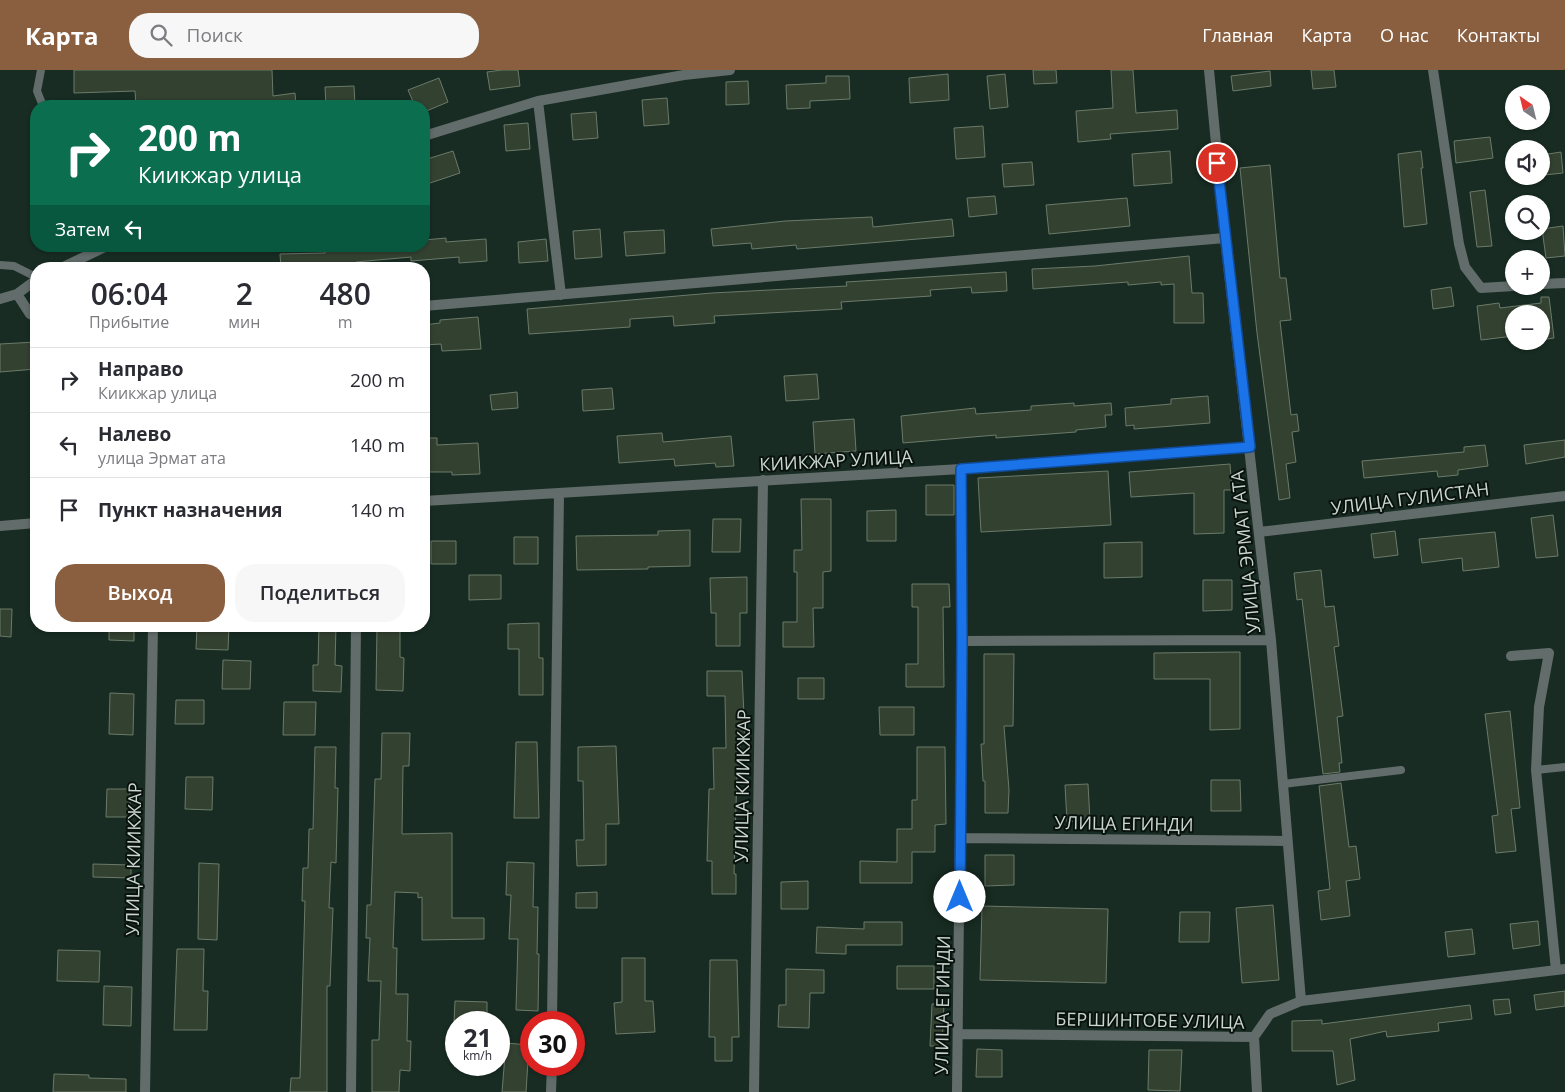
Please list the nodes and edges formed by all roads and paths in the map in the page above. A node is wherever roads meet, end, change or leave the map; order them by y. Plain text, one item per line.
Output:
1 (41, 70) edge
2 (730, 70) edge
3 (1209, 70) edge
4 (1433, 70) edge
5 (683, 72) edge
6 (40, 100) edge
7 (538, 100) junction
8 (430, 134) edge
9 (1224, 238) junction
10 (94, 252) edge
11 (74, 262) edge
12 (0, 265) edge
13 (30, 275) edge
14 (1565, 283) edge
15 (30, 284) edge
16 (1550, 284) edge
17 (1505, 287) edge
18 (17, 294) junction
19 (561, 295) junction
20 (0, 298) edge
21 (430, 306) edge
22 (30, 314) edge
23 (1250, 447) junction
24 (961, 469) junction
25 (763, 480) junction
26 (559, 494) junction
27 (1565, 496) edge
28 (430, 501) edge
29 (30, 524) edge
30 (0, 526) edge
31 (1259, 532) junction
32 (153, 632) edge
33 (356, 632) edge
34 (1271, 640) junction
35 (962, 641) junction
36 (1511, 656) dead end
37 (1565, 768) edge
38 (1401, 770) dead end
39 (1536, 770) junction
40 (1282, 784) junction
41 (960, 838) junction
42 (1287, 841) junction
43 (1561, 970) edge
44 (1301, 1001) junction
45 (552, 1011) edge
46 (959, 1034) junction
47 (1254, 1037) junction
48 (552, 1076) edge
49 (145, 1092) edge
50 (351, 1092) edge
51 (551, 1092) edge
52 (754, 1092) edge
53 (957, 1092) edge
54 (1256, 1092) edge

1 - 6 lane
2 - 5 street
3 - 9 street, УЛИЦА ЭРМАТ АТА
4 - 17 street
5 - 7 street
7 - 8 street
7 - 19 street
9 - 19 street
9 - 23 street, УЛИЦА ЭРМАТ АТА
10 - 11 street
12 - 13 lane
14 - 16 street
15 - 18 street
18 - 20 street
18 - 22 street
19 - 21 street
23 - 24 street, КИИКЖАР УЛИЦА
23 - 31 street, УЛИЦА ЭРМАТ АТА
24 - 25 street, КИИКЖАР УЛИЦА
24 - 35 street, УЛИЦА ЕГИНДИ
25 - 26 street, КИИКЖАР УЛИЦА
25 - 52 street, УЛИЦА КИИКЖАР
26 - 28 street, КИИКЖАР УЛИЦА
26 - 45 street
27 - 31 street, УЛИЦА ГУЛИСТАН
29 - 30 street
31 - 34 street, УЛИЦА ЭРМАТ АТА
32 - 49 street, УЛИЦА КИИКЖАР
33 - 50 street
34 - 35 street
34 - 40 street, УЛИЦА ЭРМАТ АТА
35 - 41 street, УЛИЦА ЕГИНДИ
36 - 39 street
37 - 39 lane
38 - 40 lane
39 - 43 street
40 - 42 street, УЛИЦА ЭРМАТ АТА
41 - 42 street, УЛИЦА ЕГИНДИ
41 - 46 street, УЛИЦА ЕГИНДИ
42 - 44 street, УЛИЦА ЭРМАТ АТА
43 - 44 street, БЕРШИНТОБЕ УЛИЦА
44 - 47 street, БЕРШИНТОБЕ УЛИЦА
46 - 47 street, БЕРШИНТОБЕ УЛИЦА
46 - 53 street, УЛИЦА ЕГИНДИ
47 - 54 street
48 - 51 street

